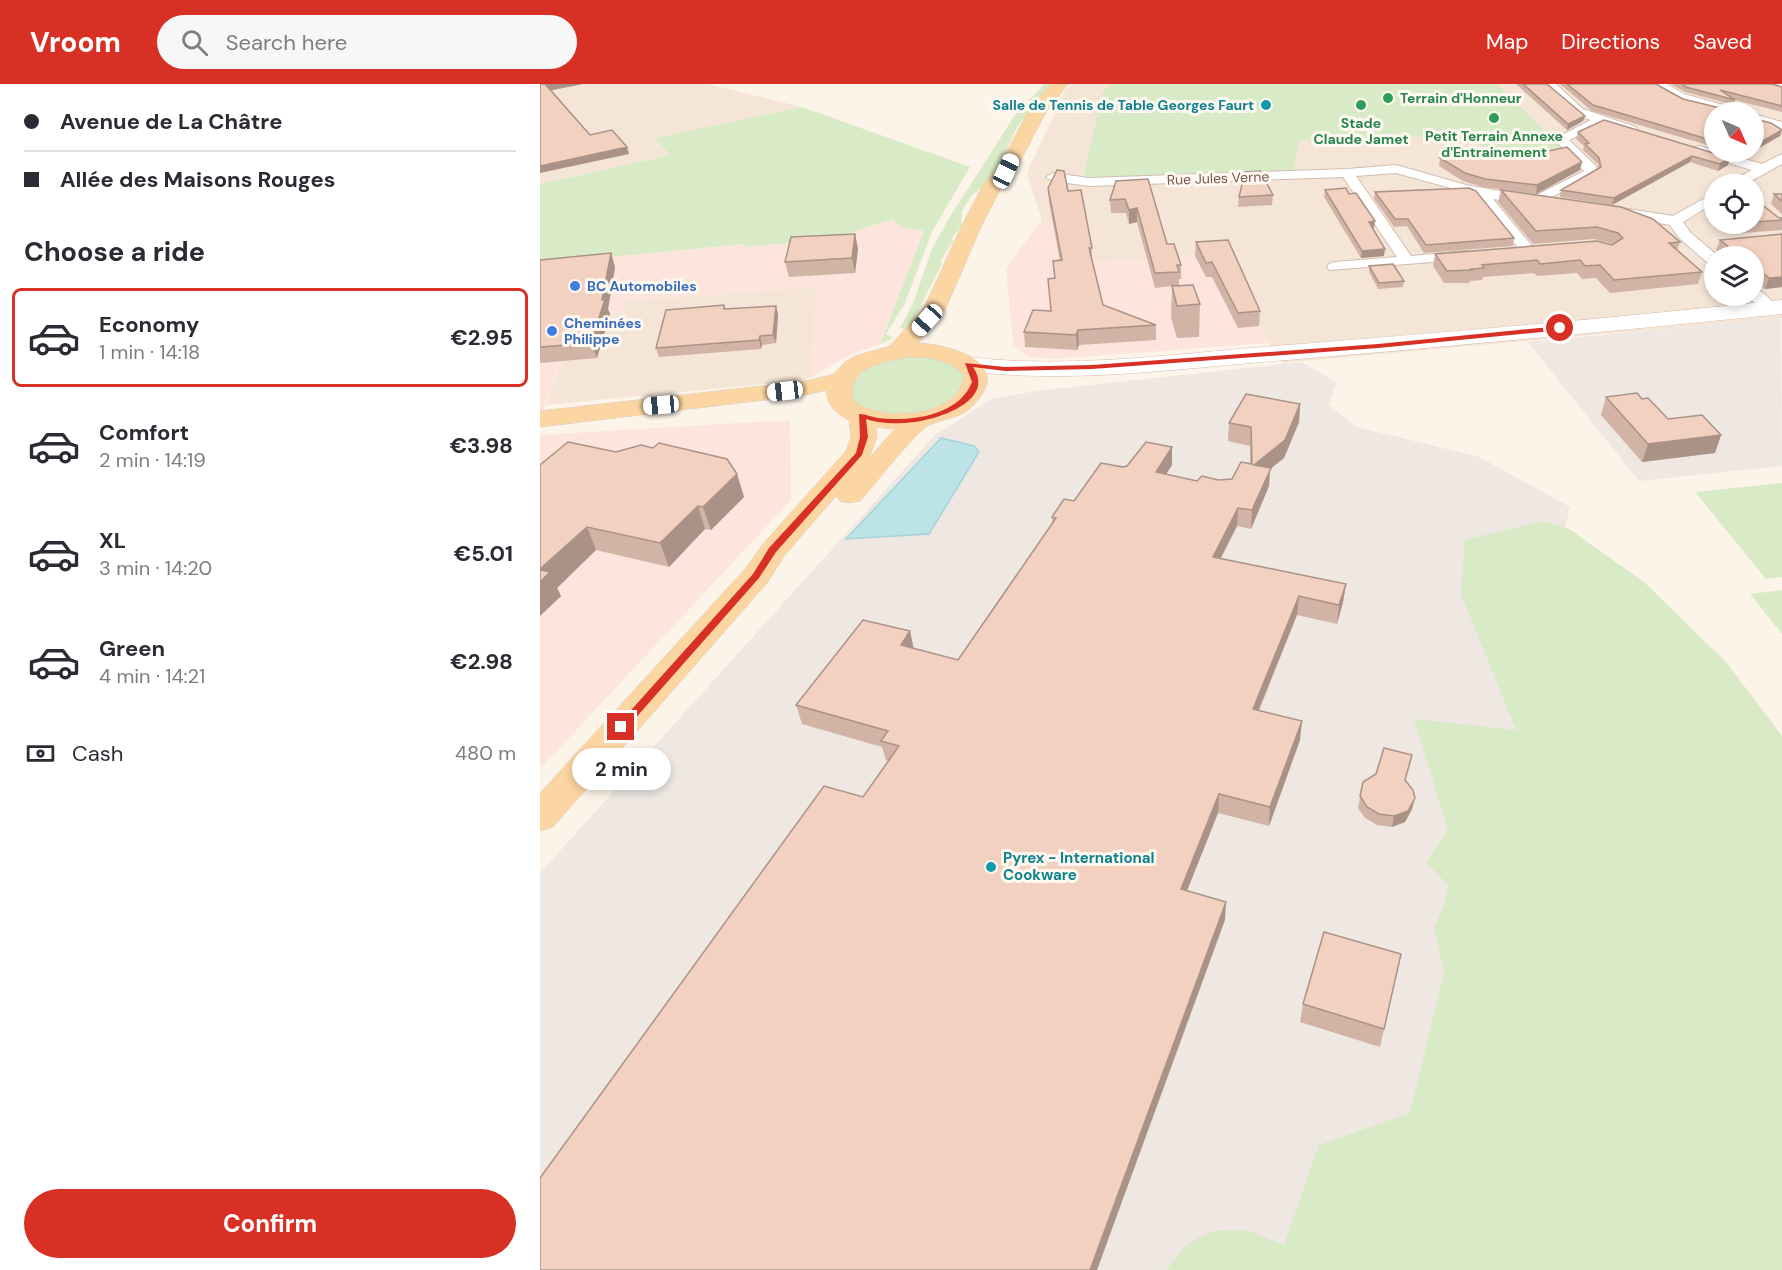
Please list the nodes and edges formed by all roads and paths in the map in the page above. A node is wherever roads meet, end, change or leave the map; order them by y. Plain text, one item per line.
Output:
1 (1060, 84) edge
2 (1549, 84) edge
3 (1659, 84) edge
4 (1774, 84) edge
5 (1782, 86) edge
6 (1704, 104) edge
7 (1599, 121) junction
8 (1764, 121) edge
9 (1782, 126) edge
10 (1640, 133) edge
11 (1684, 146) edge
12 (1782, 158) edge
13 (1764, 169) junction
14 (1006, 171) junction
15 (1347, 173) junction
16 (1755, 174) edge
17 (1053, 177) edge
18 (1481, 193) junction
19 (1537, 201) junction
20 (1704, 203) edge
21 (1560, 204) edge
22 (1595, 208) edge
23 (1675, 221) junction
24 (1717, 242) dead end
25 (1695, 244) junction
26 (1704, 252) edge
27 (1506, 253) edge
28 (1484, 255) edge
29 (1407, 261) junction
30 (1335, 267) dead end
31 (1768, 304) edge
32 (952, 346) junction
33 (898, 351) junction
34 (1092, 367) junction
35 (842, 379) junction
36 (971, 393) junction
37 (852, 410) junction
38 (540, 420) edge
39 (918, 420) junction
40 (756, 576) junction
41 (540, 817) edge

1 - 14 main road
2 - 7 street
3 - 6 street
4 - 5 street
7 - 10 street
7 - 19 street
8 - 9 street
11 - 13 street
12 - 13 street
13 - 16 street
14 - 32 main road
14 - 33 main road
15 - 17 street, Rue Jules Verne
15 - 18 street, Rue Jules Verne
15 - 29 street
18 - 19 street, Rue Jules Verne
18 - 27 street
19 - 21 street, Rue Jules Verne
20 - 23 street
22 - 23 street
23 - 25 street
24 - 25 street
25 - 26 street
28 - 29 street
29 - 30 street
31 - 34 main road
32 - 33 main road
32 - 34 main road
32 - 36 main road
33 - 35 main road
34 - 36 main road
35 - 37 main road
35 - 38 main road
36 - 39 main road
37 - 38 main road
37 - 39 main road
37 - 40 main road
39 - 40 main road
40 - 41 main road

